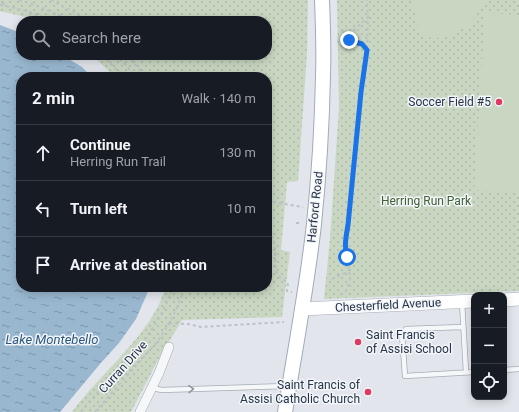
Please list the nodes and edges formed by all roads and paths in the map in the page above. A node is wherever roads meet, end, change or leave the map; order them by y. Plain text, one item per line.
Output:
1 (19, 0) edge
2 (51, 0) edge
3 (322, 0) edge
4 (367, 0) edge
5 (4, 2) dead end
6 (0, 5) edge
7 (3, 6) junction
8 (40, 16) edge
9 (60, 16) edge
10 (80, 16) edge
11 (368, 18) junction
12 (342, 32) dead end
13 (349, 32) junction
14 (342, 40) dead end
15 (349, 40) junction
16 (367, 50) junction
17 (107, 60) edge
18 (120, 60) edge
19 (131, 60) edge
20 (119, 72) edge
21 (131, 72) edge
22 (142, 72) edge
23 (272, 202) edge
24 (315, 209) junction
25 (272, 238) edge
26 (349, 270) junction
27 (332, 279) dead end
28 (287, 291) dead end
29 (171, 292) edge
30 (183, 292) edge
31 (338, 296) dead end
32 (519, 299) edge
33 (507, 300) edge
34 (468, 301) edge
35 (302, 310) junction
36 (284, 322) dead end
37 (169, 323) junction
38 (463, 327) junction
39 (169, 347) dead end
40 (519, 369) edge
41 (507, 370) edge
42 (466, 372) junction
43 (471, 372) edge
44 (289, 386) junction
45 (152, 388) junction
46 (81, 412) edge
47 (95, 412) edge
48 (140, 412) edge
49 (285, 412) edge

1 - 9 path
2 - 10 path
3 - 24 main road, Harford Road
4 - 11 path
5 - 7 path
6 - 7 path
7 - 8 path
11 - 13 path
11 - 16 path
12 - 13 path
13 - 15 path
14 - 15 path
15 - 16 path
16 - 26 path
17 - 20 path
18 - 21 path
19 - 22 path
23 - 24 path
24 - 35 main road, Harford Road
25 - 28 path
26 - 27 path
26 - 31 path
29 - 46 path
30 - 37 path, Curran Drive
32 - 33 street
34 - 35 street, Chesterfield Avenue
34 - 38 lane
35 - 44 main road, Harford Road
36 - 37 path
37 - 47 path, Curran Drive
38 - 42 lane
38 - 42 lane
39 - 45 street
40 - 41 lane
42 - 43 lane
45 -> 44 lane
44 - 49 main road, Harford Road
45 - 48 street

